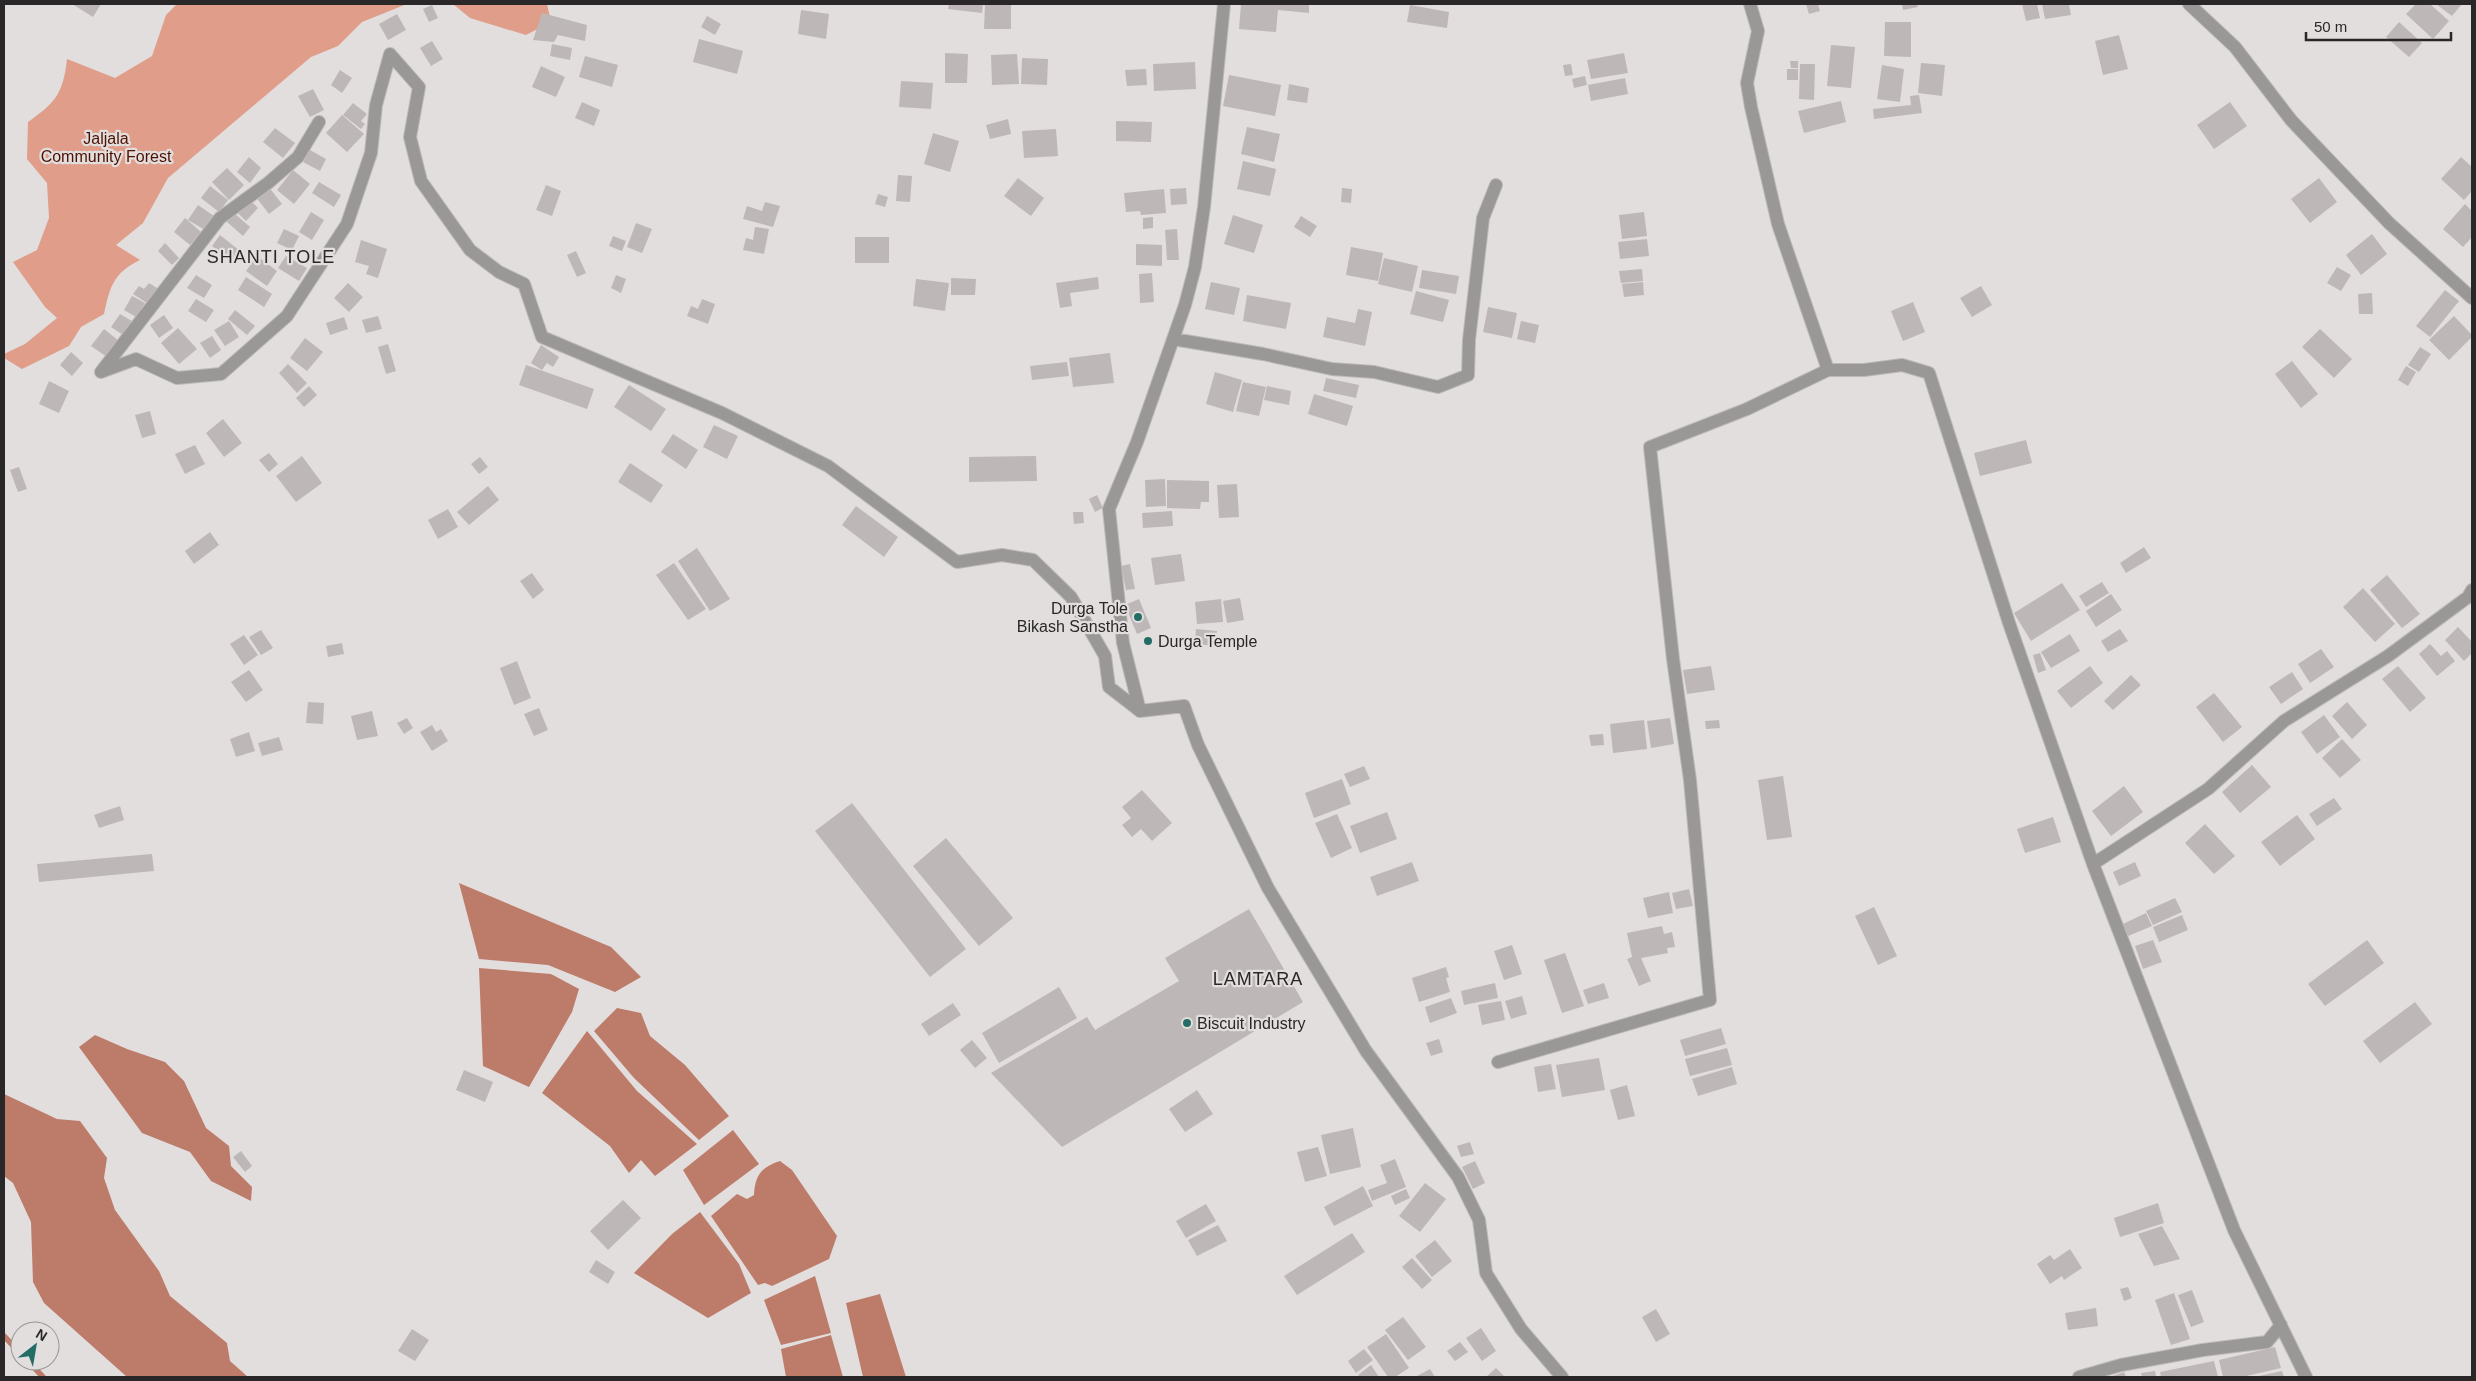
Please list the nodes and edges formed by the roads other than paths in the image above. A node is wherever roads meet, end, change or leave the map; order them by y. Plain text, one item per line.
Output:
1 (1224, 4) edge
2 (1750, 4) edge
3 (2190, 4) edge
4 (319, 122) dead end
5 (1496, 185) dead end
6 (2472, 298) edge
7 (1174, 339) junction
8 (1828, 370) junction
9 (2472, 590) edge
10 (1140, 711) junction
11 (2093, 864) junction
12 (1498, 1062) dead end
13 (2281, 1325) junction
14 (1562, 1377) edge
15 (2079, 1377) edge
16 (2306, 1377) edge

1 - 7 street
2 - 8 street
3 - 6 street
4 - 10 street
5 - 7 street
7 - 10 street
8 - 11 street
8 - 12 street
9 - 11 street
10 - 14 street
11 - 13 street
13 - 15 street
13 - 16 street

